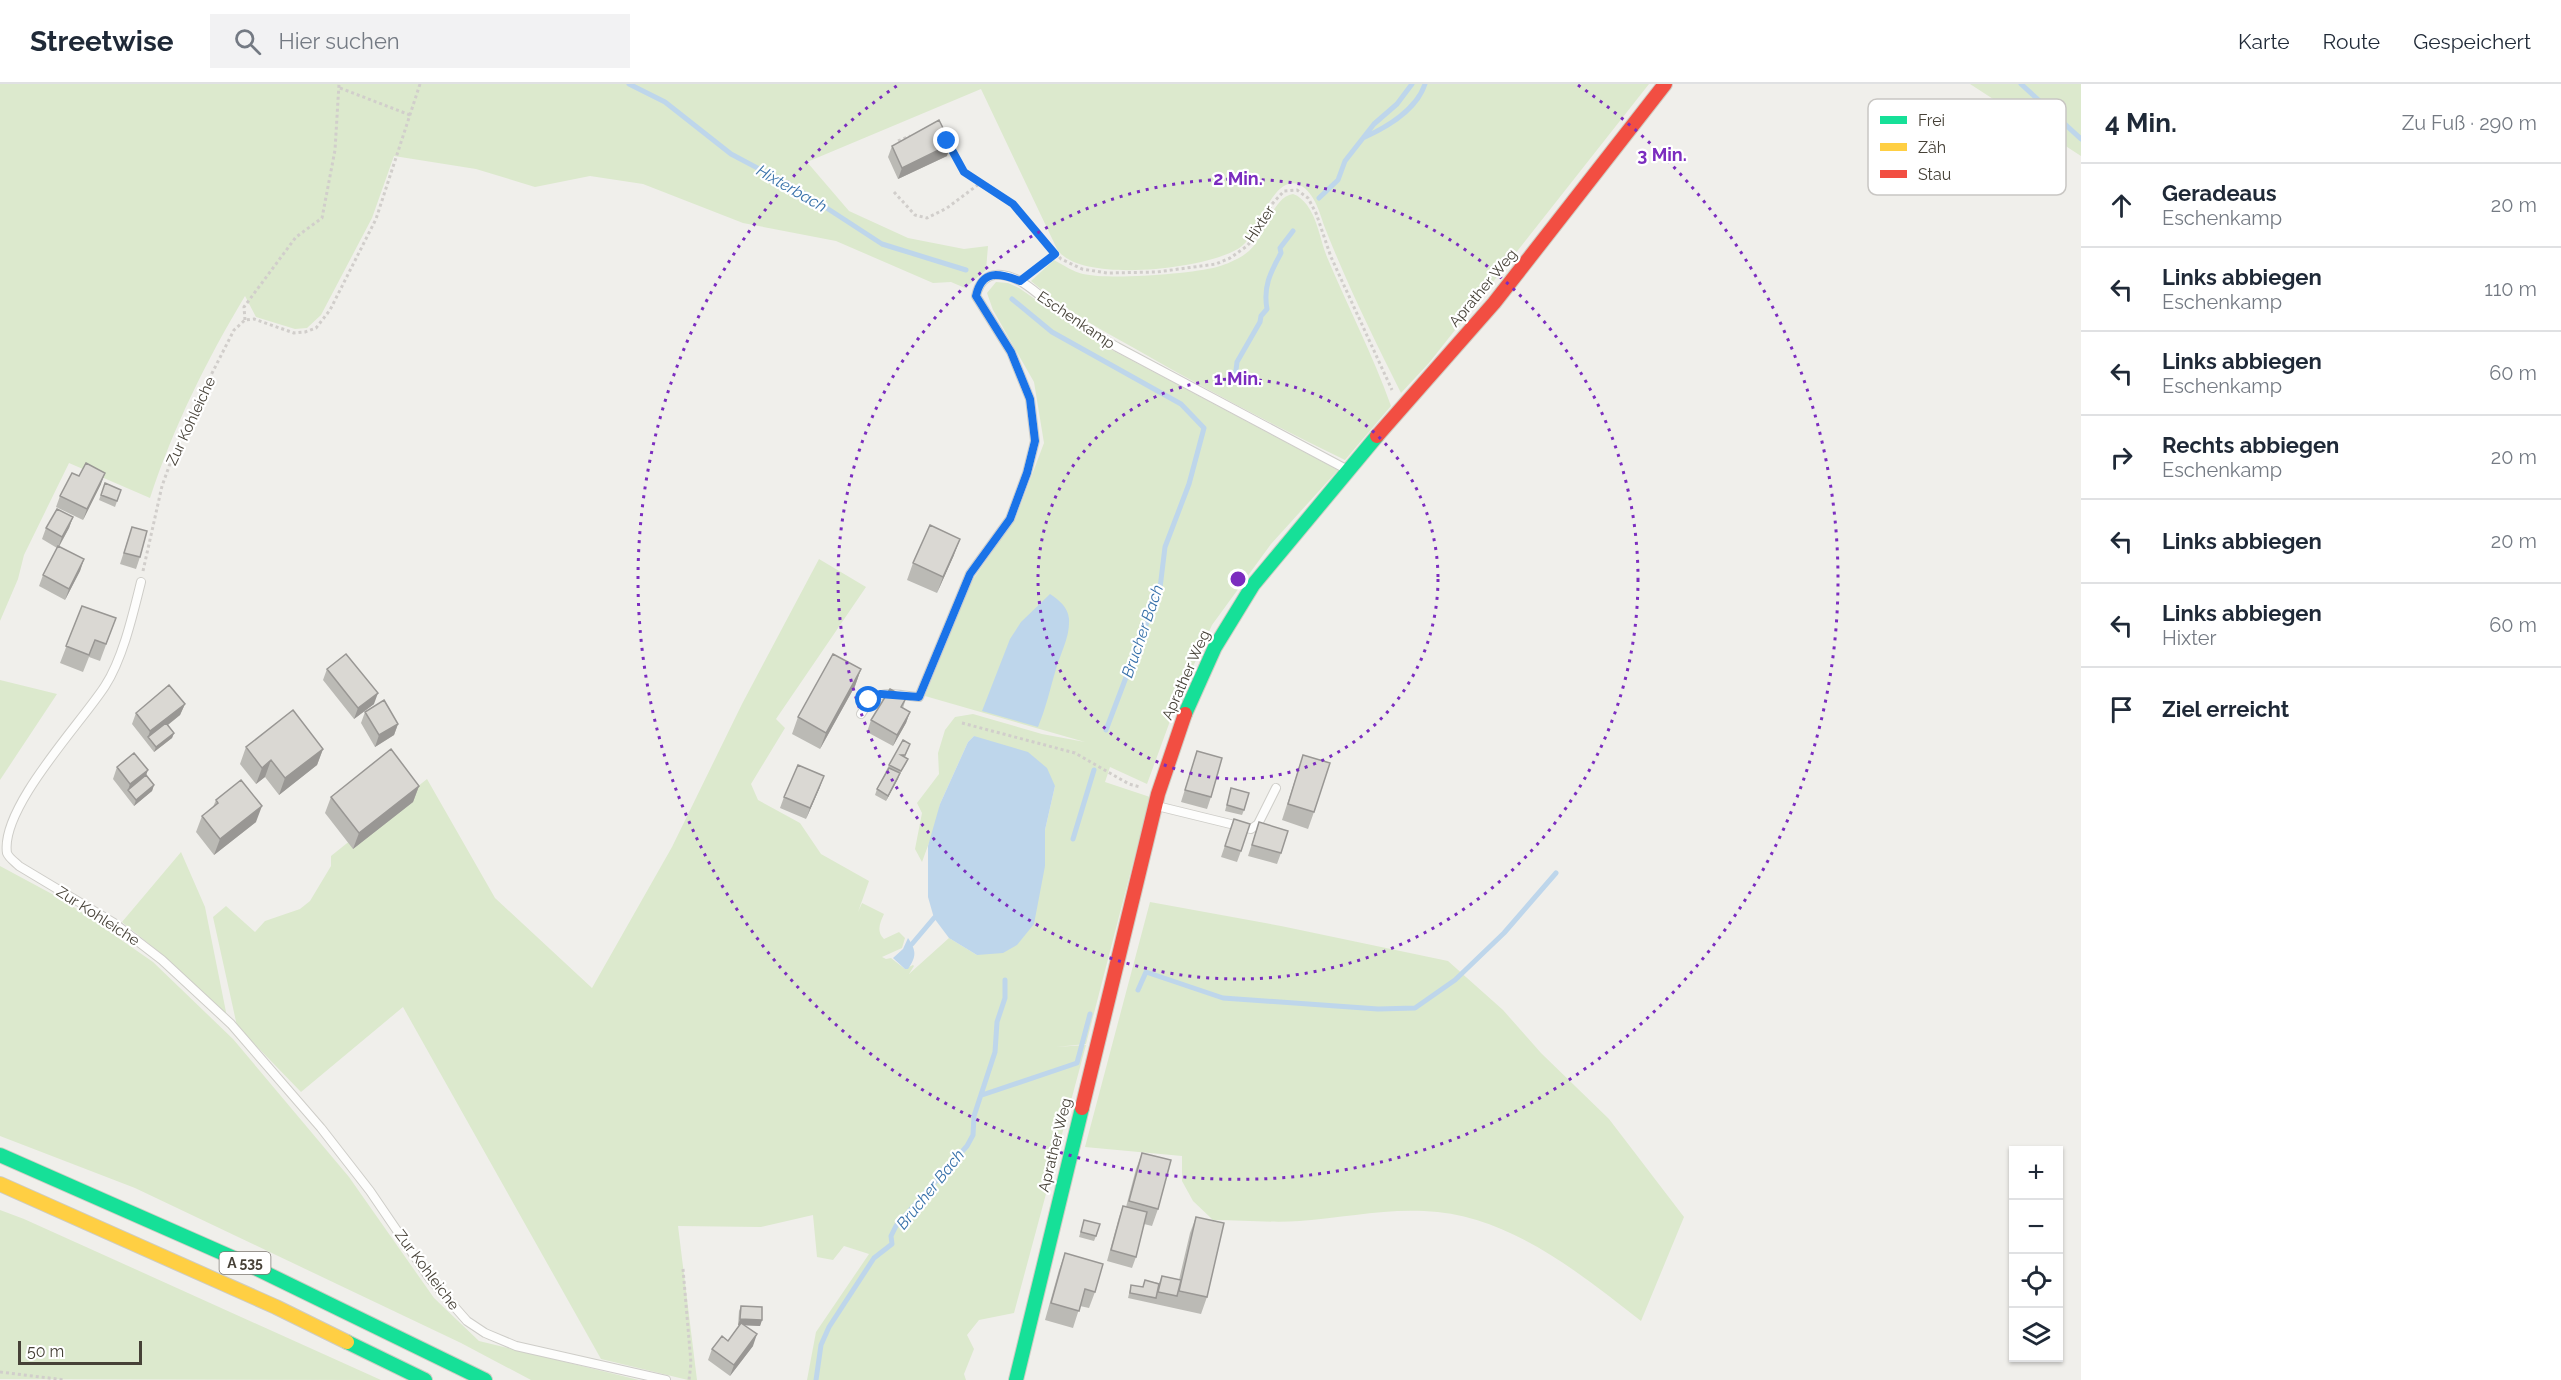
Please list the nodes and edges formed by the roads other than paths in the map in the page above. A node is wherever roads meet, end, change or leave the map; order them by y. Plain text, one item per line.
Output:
1 (1665, 84) edge
2 (1348, 470) junction
3 (141, 582) road end
4 (861, 714) dead end
5 (1276, 788) dead end
6 (1157, 800) junction
7 (0, 1155) edge
8 (0, 1184) edge
9 (425, 1380) edge
10 (485, 1380) edge
11 (666, 1380) edge
12 (1016, 1380) edge

1 - 2 main road, Aprather Weg
2 - 4 lane, Eschenkamp
2 - 6 main road, Aprather Weg
3 - 11 lane, Zur Kohleiche
5 - 6 lane
6 - 12 main road, Aprather Weg
7 - 10 main road, A 535
8 - 9 main road, A 535

